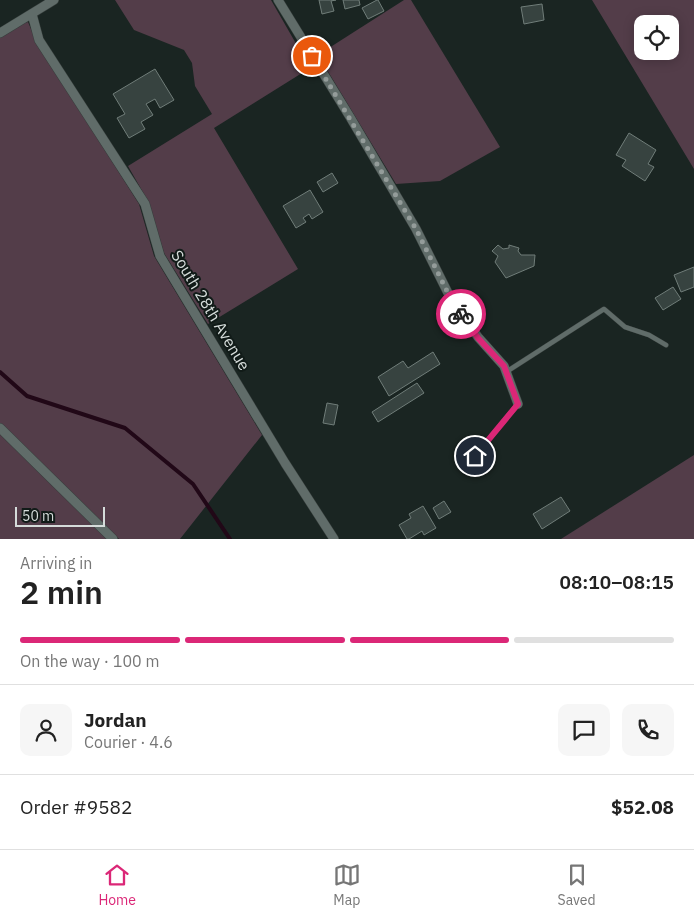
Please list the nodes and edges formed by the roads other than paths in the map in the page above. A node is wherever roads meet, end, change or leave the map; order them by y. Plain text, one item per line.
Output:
1 (54, 0) edge
2 (278, 0) edge
3 (32, 14) junction
4 (0, 33) edge
5 (666, 345) dead end
6 (506, 372) junction
7 (518, 404) joint
8 (0, 428) edge
9 (475, 456) dead end
10 (113, 539) edge
11 (334, 539) edge

1 - 3 street
2 - 6 street
3 - 4 street
3 - 11 street, South 28th Avenue
5 - 6 lane
6 - 7 street
7 - 9 lane
8 - 10 street

